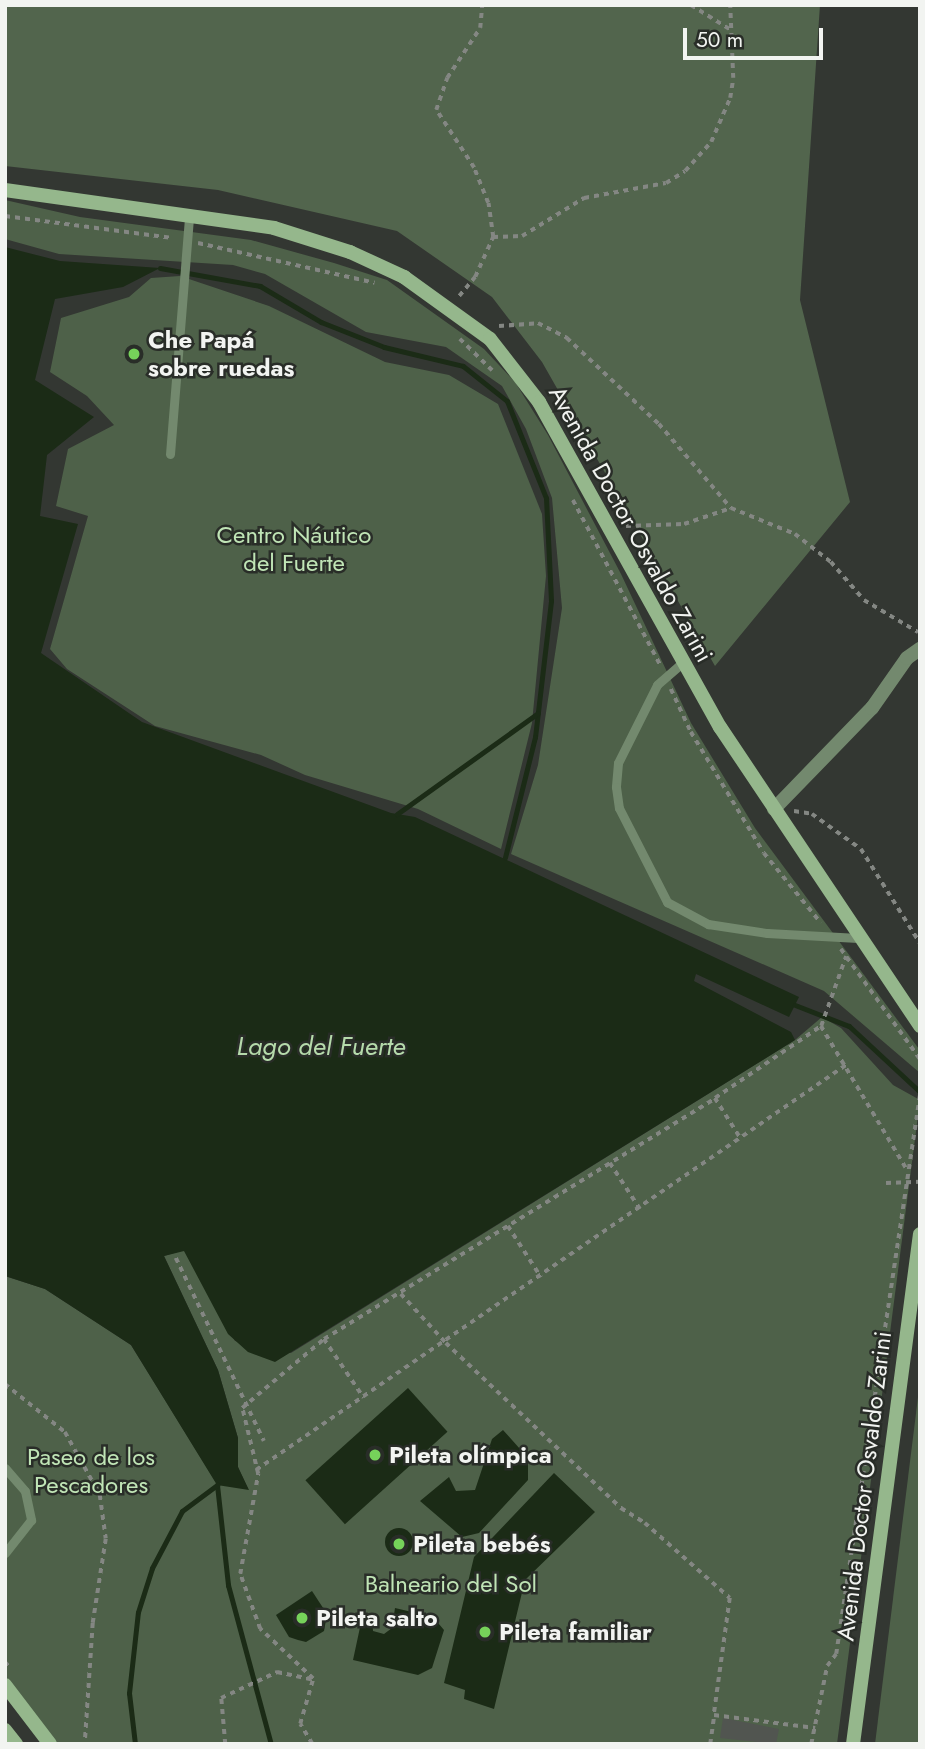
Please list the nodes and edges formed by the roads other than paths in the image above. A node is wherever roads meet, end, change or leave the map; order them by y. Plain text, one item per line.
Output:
1 (5, 190) edge
2 (189, 218) junction
3 (170, 454) dead end
4 (920, 649) edge
5 (682, 663) junction
6 (774, 809) junction
7 (858, 938) junction
8 (920, 1026) edge
9 (920, 1234) edge
10 (5, 1468) edge
11 (5, 1553) edge
12 (5, 1685) edge
13 (5, 1730) edge
14 (16, 1744) edge
15 (50, 1744) edge
16 (853, 1744) edge

1 - 2 main road, Avenida Doctor Osvaldo Zarini
2 - 3 lane
2 - 5 main road, Avenida Doctor Osvaldo Zarini
4 - 6 street
5 - 6 main road, Avenida Doctor Osvaldo Zarini
5 - 7 lane
6 - 7 main road, Avenida Doctor Osvaldo Zarini
7 - 8 main road, Avenida Doctor Osvaldo Zarini
9 - 16 main road, Avenida Doctor Osvaldo Zarini
10 - 11 lane
12 - 15 main road
13 - 14 main road

